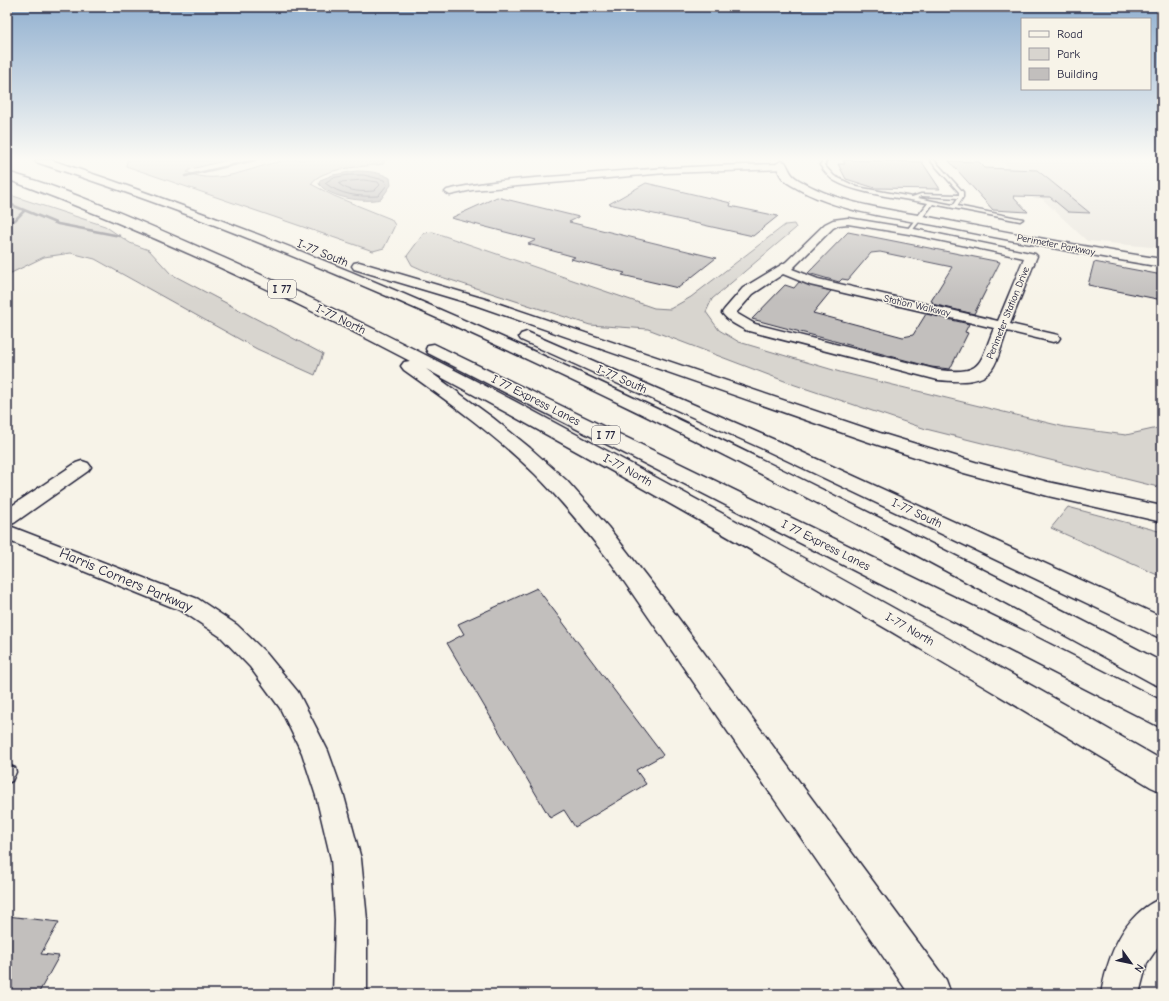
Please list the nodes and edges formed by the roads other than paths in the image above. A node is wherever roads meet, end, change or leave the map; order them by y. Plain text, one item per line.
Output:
1 (92, 207) edge
2 (122, 207) edge
3 (175, 207) edge
4 (203, 207) edge
5 (860, 207) edge
6 (928, 207) edge
7 (954, 207) edge
8 (920, 216) junction
9 (1020, 219) dead end
10 (909, 231) junction
11 (1076, 246) junction
12 (1162, 255) edge
13 (344, 261) junction
14 (1162, 263) edge
15 (783, 270) junction
16 (343, 320) junction
17 (1003, 326) junction
18 (1053, 338) dead end
19 (82, 467) dead end
20 (1162, 514) edge
21 (7, 518) edge
22 (7, 532) edge
23 (1162, 629) edge
24 (1162, 675) edge
25 (1162, 715) edge
26 (1162, 777) edge
27 (1162, 916) edge
28 (350, 994) edge
29 (932, 994) edge
30 (1120, 994) edge

1 - 16 main road, I-77 North / I 77
2 - 25 main road, I 77 Express Lanes / I 77
3 - 24 main road
4 - 13 main road, I-77 South
5 - 8 main road, Perimeter Parkway
6 - 8 lane
7 - 9 lane
8 - 10 lane
8 - 11 main road, Perimeter Parkway
10 - 15 street, Perimeter Station Drive
10 - 17 street, Perimeter Station Drive
11 - 12 main road, Perimeter Parkway
11 - 14 main road, Perimeter Parkway
13 - 20 main road
13 - 23 main road, I-77 South
15 - 17 street, Station Walkway
15 - 17 street, Perimeter Station Drive
16 - 26 main road, I-77 North / I 77
16 - 29 main road
17 - 18 street, Station Walkway
19 - 21 street
22 - 28 street, Harris Corners Parkway
27 - 30 main road

